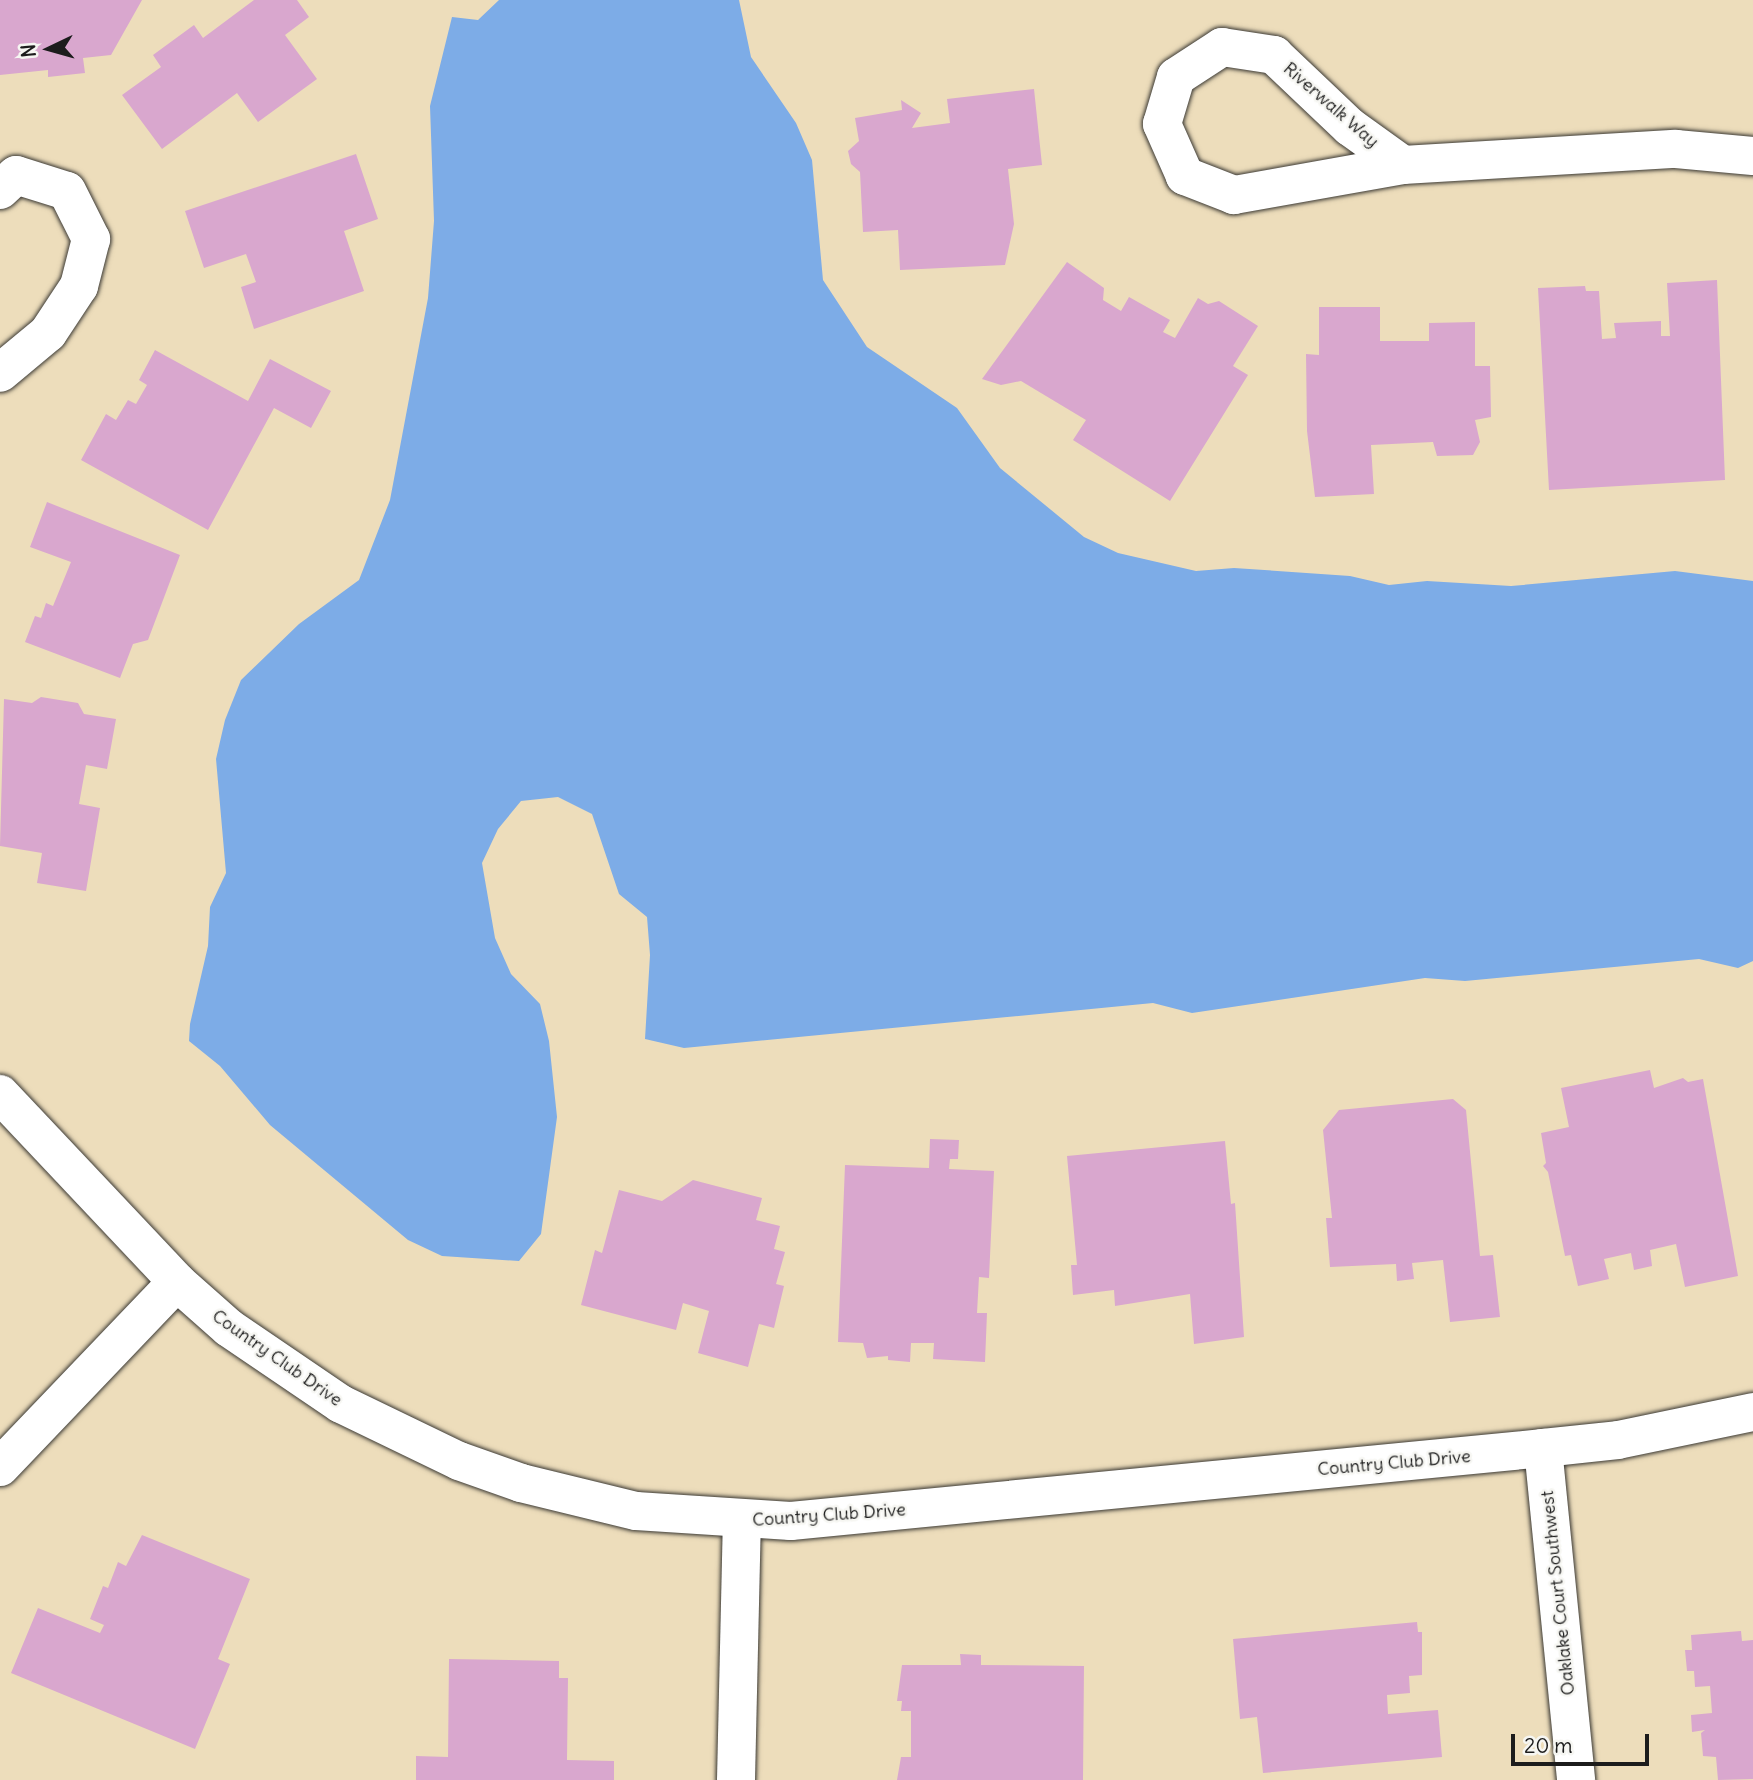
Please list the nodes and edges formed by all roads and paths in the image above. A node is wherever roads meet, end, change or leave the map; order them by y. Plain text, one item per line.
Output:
1 (1753, 156) edge
2 (1403, 165) junction
3 (0, 190) edge
4 (0, 373) edge
5 (0, 1094) edge
6 (177, 1282) junction
7 (1753, 1412) edge
8 (1543, 1448) junction
9 (0, 1467) edge
10 (742, 1521) junction
11 (736, 1780) edge
12 (1576, 1780) edge

1 - 2 street, Riverwalk Way
2 - 2 street, Riverwalk Way
3 - 4 street
5 - 6 street, Country Club Drive
6 - 9 street
6 - 10 street, Country Club Drive
7 - 8 street, Country Club Drive
8 - 10 street, Country Club Drive
8 - 12 street, Oaklake Court Southwest
10 - 11 street

